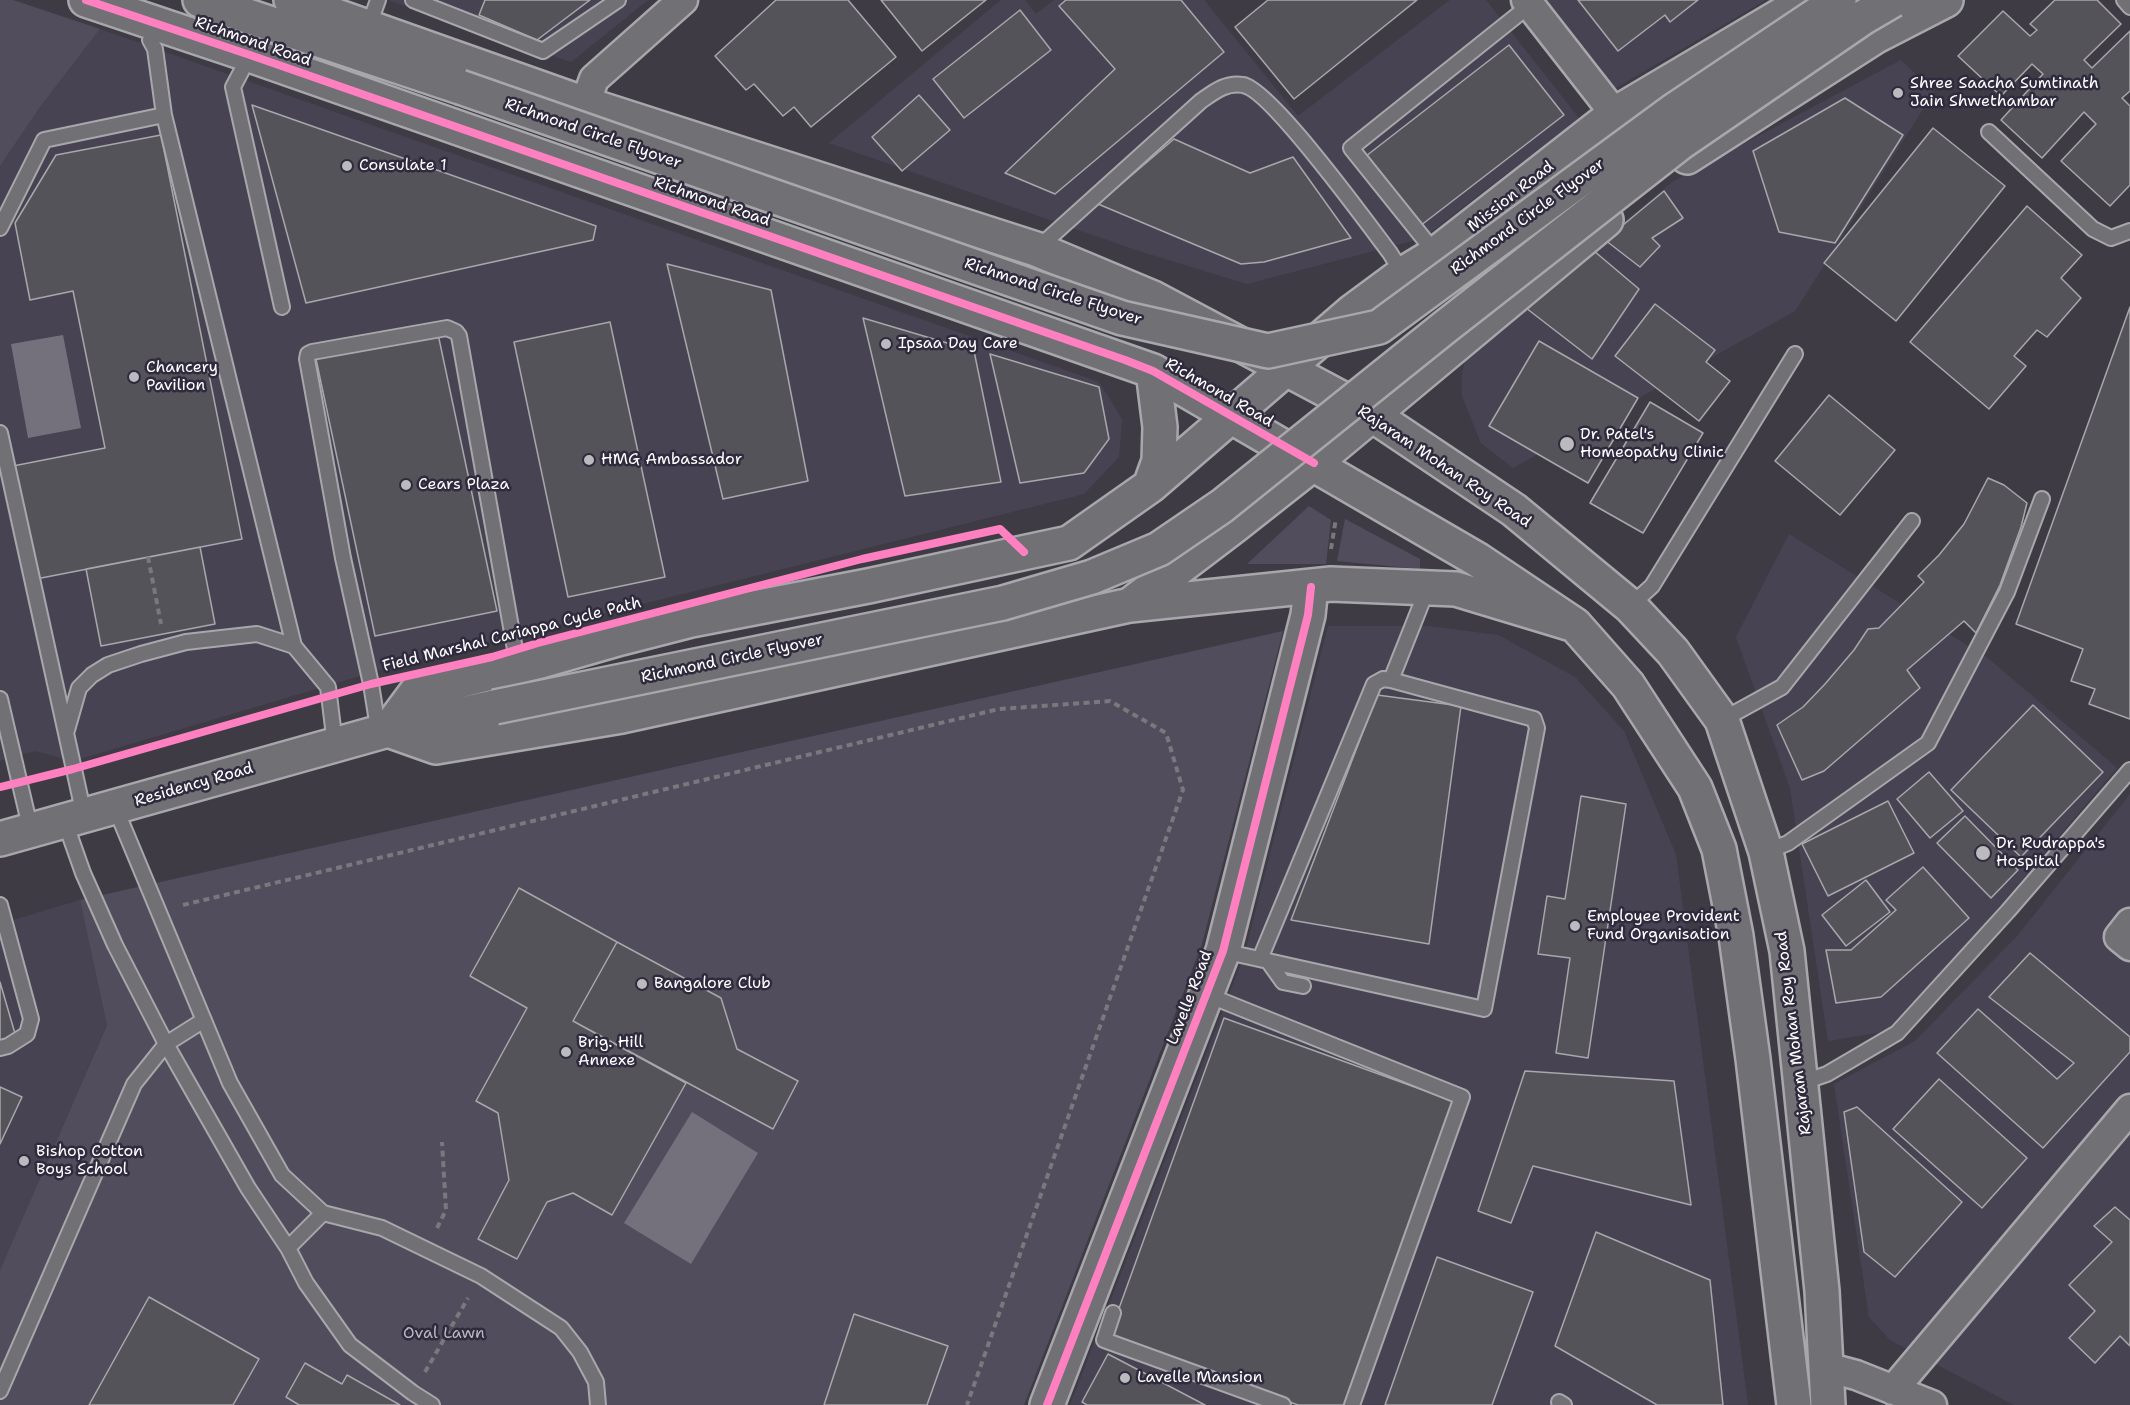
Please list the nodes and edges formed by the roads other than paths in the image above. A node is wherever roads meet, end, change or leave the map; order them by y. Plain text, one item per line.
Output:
1 (86, 0) edge
2 (200, 0) edge
3 (291, 0) edge
4 (413, 0) edge
5 (618, 0) edge
6 (683, 0) edge
7 (1807, 0) edge
8 (1839, 0) edge
9 (1893, 0) edge
10 (1946, 0) edge
11 (2124, 0) edge
12 (1528, 3) edge
13 (2130, 7) edge
14 (340, 8) edge
15 (373, 14) edge
16 (156, 24) junction
17 (250, 55) junction
18 (585, 104) junction
19 (1615, 114) junction
20 (164, 115) junction
21 (1989, 132) dead end
22 (0, 228) edge
23 (2130, 231) edge
24 (1036, 249) junction
25 (1436, 255) junction
26 (1403, 274) junction
27 (282, 307) dead end
28 (1795, 354) dead end
29 (1286, 370) junction
30 (1153, 371) junction
31 (1371, 414) junction
32 (1230, 415) junction
33 (0, 433) edge
34 (1314, 463) junction
35 (1150, 486) junction
36 (2042, 499) dead end
37 (1912, 521) dead end
38 (1311, 587) junction
39 (1428, 587) junction
40 (1130, 604) junction
41 (1630, 606) junction
42 (1575, 626) junction
43 (294, 646) junction
44 (518, 666) junction
45 (1391, 680) junction
46 (0, 699) edge
47 (1722, 720) junction
48 (67, 732) junction
49 (383, 732) junction
50 (335, 744) junction
51 (2130, 770) edge
52 (115, 807) junction
53 (75, 819) junction
54 (32, 831) junction
55 (0, 839) edge
56 (1766, 852) junction
57 (0, 905) edge
58 (2130, 923) edge
59 (2130, 946) edge
60 (1222, 951) junction
61 (1264, 960) junction
62 (1304, 986) dead end
63 (1205, 994) junction
64 (204, 1020) junction
65 (166, 1044) junction
66 (0, 1048) edge
67 (1801, 1083) junction
68 (2130, 1109) edge
69 (323, 1213) junction
70 (288, 1248) junction
71 (1113, 1313) dead end
72 (1094, 1322) junction
73 (1826, 1366) junction
74 (1893, 1390) junction
75 (0, 1391) edge
76 (432, 1405) edge
77 (598, 1405) edge
78 (1047, 1405) edge
79 (1282, 1405) edge
80 (1352, 1405) edge
81 (1794, 1405) edge
82 (1828, 1405) edge
83 (1932, 1405) edge

1 - 16 main road, Richmond Road
2 - 8 main road, Richmond Circle Flyover, bridge
3 - 14 main road
4 - 5 lane
6 - 18 street
7 - 19 main road, Mission Road
9 - 49 main road, Richmond Circle Flyover, bridge
10 - 31 main road
11 - 13 lane
12 - 19 street
12 - 25 lane
14 - 15 main road
15 - 18 main road
16 - 17 main road, Richmond Road
16 - 20 lane
17 - 27 lane
17 - 30 main road, Richmond Road
18 - 24 main road
19 - 25 main road, Mission Road
20 - 22 lane
20 - 43 lane
21 - 23 lane
24 - 26 lane
24 - 29 main road, Rajaram Mohan Roy Road
25 - 26 main road, Mission Road
26 - 29 main road, Mission Road
28 - 41 lane
29 - 31 main road, Rajaram Mohan Roy Road
29 - 32 main road, Mission Road
30 - 32 main road, Richmond Road
30 - 35 main road
31 - 34 main road
31 - 41 main road, Rajaram Mohan Roy Road
32 - 34 main road, Richmond Road
32 - 35 main road, Mission Road
33 - 48 lane
34 - 40 main road
34 - 42 main road, Richmond Road
35 - 44 main road, Mission Road
36 - 56 lane
37 - 47 lane
38 - 39 main road
38 - 40 main road
38 - 60 main road, Lavelle Road
39 - 42 main road
39 - 45 lane
40 - 49 main road
41 - 47 main road, Rajaram Mohan Roy Road
42 - 81 main road
43 - 48 lane
43 - 50 lane
44 - 49 main road, Mission Road
44 - 49 lane
45 - 61 lane
45 - 61 lane
46 - 54 lane
47 - 56 main road, Rajaram Mohan Roy Road
48 - 53 lane
49 - 50 main road, Residency Road
50 - 52 main road, Residency Road
51 - 67 lane
52 - 53 main road, Residency Road
52 - 64 lane
53 - 54 main road, Residency Road
53 - 65 lane
54 - 55 main road, Residency Road
56 - 67 main road, Rajaram Mohan Roy Road
57 - 66 lane
58 - 59 street
60 - 61 lane
60 - 63 main road, Lavelle Road
61 - 62 lane
63 - 72 main road, Lavelle Road
63 - 80 lane
64 - 65 lane
64 - 69 lane
65 - 70 lane
65 - 75 lane
67 - 73 main road, Rajaram Mohan Roy Road
68 - 74 street
69 - 70 lane
69 - 77 lane
70 - 76 lane
71 - 72 lane
72 - 78 main road, Lavelle Road
72 - 79 lane
73 - 74 street
73 - 82 main road, Rajaram Mohan Roy Road
74 - 83 street

